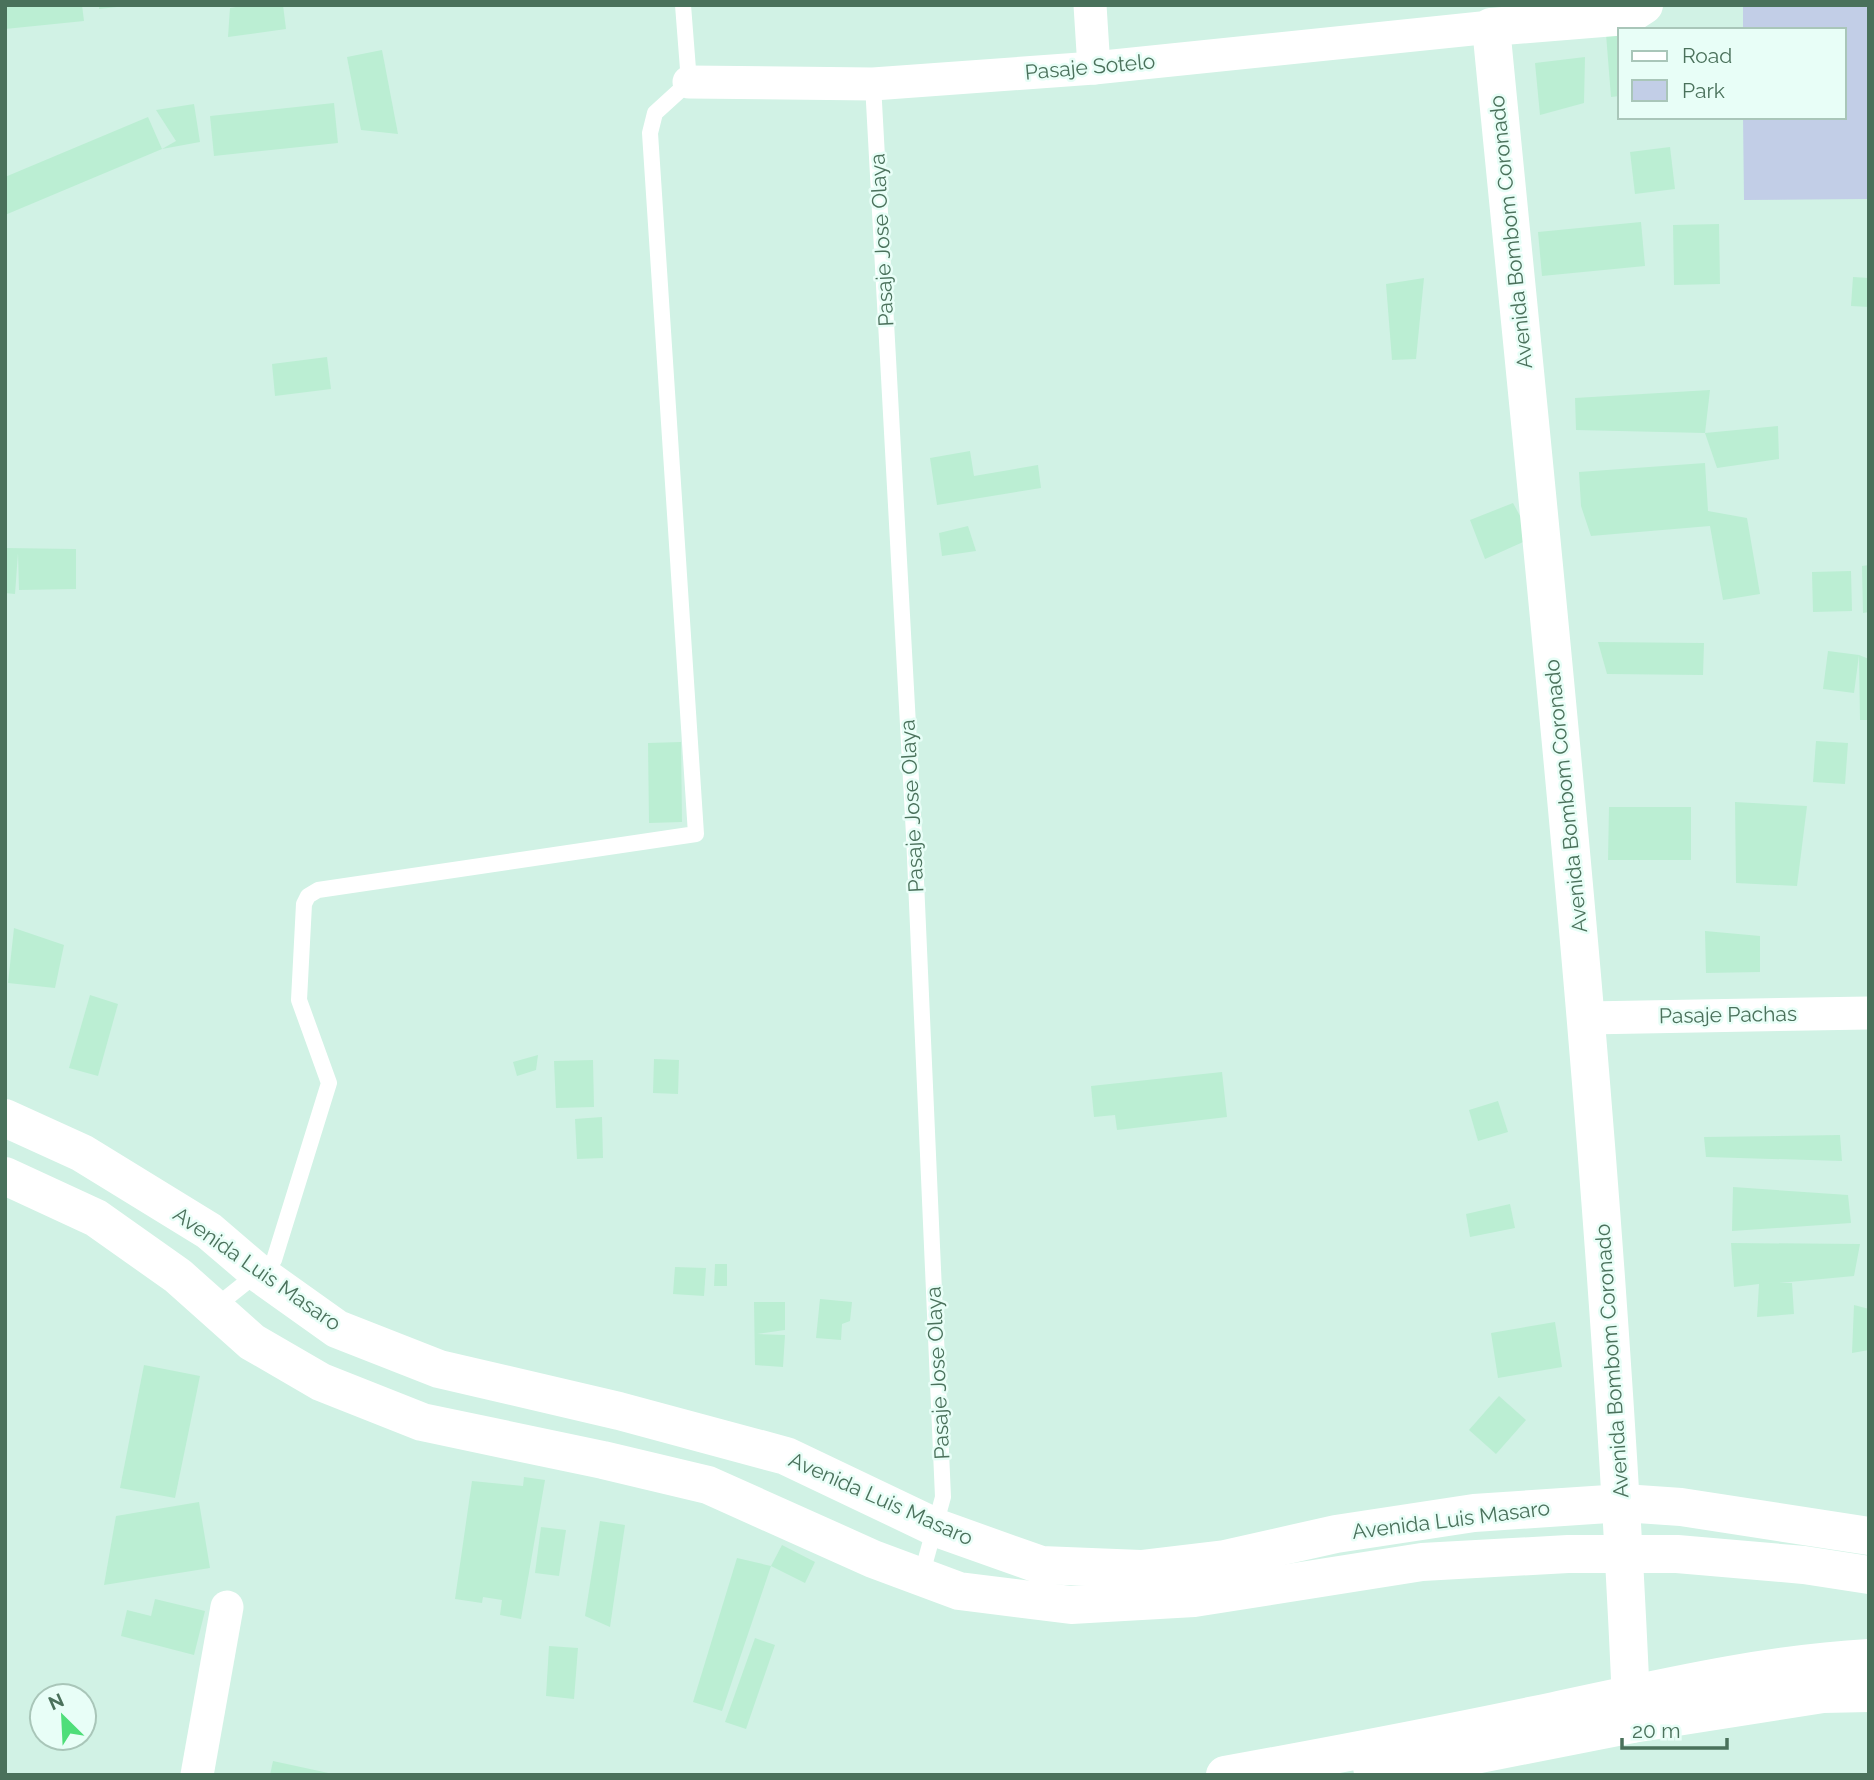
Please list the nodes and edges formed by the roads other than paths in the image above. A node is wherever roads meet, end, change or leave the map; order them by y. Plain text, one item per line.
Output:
1 (683, 5) edge
2 (1090, 5) edge
3 (1644, 5) edge
4 (1490, 27) junction
5 (1094, 68) junction
6 (689, 82) junction
7 (873, 84) junction
8 (1869, 1013) edge
9 (1587, 1018) junction
10 (5, 1118) edge
11 (5, 1176) edge
12 (257, 1272) junction
13 (214, 1308) junction
14 (1623, 1503) junction
15 (937, 1528) junction
16 (1869, 1536) edge
17 (1625, 1554) junction
18 (1869, 1574) edge
19 (921, 1577) junction
20 (228, 1607) dead end
21 (1869, 1658) edge
22 (1869, 1693) edge
23 (1632, 1709) junction
24 (1371, 1766) edge
25 (197, 1775) edge
26 (1225, 1775) edge

1 - 6 lane
2 - 5 street
3 - 4 main road
4 - 5 street, Pasaje Sotelo
4 - 9 main road, Avenida Bombom Coronado
5 - 7 street, Pasaje Sotelo
6 - 7 street, Pasaje Sotelo
6 - 12 lane
7 - 15 lane, Pasaje Jose Olaya
8 - 9 street, Pasaje Pachas
9 - 14 main road, Avenida Bombom Coronado
10 - 12 main road, Avenida Luis Masaro
11 - 13 main road, Avenida Luis Masaro
12 - 13 lane
12 - 15 main road, Avenida Luis Masaro
13 - 19 main road, Avenida Luis Masaro
14 - 15 main road, Avenida Luis Masaro
14 - 16 main road, Avenida Luis Masaro
14 - 17 main road, Avenida Bombom Coronado
15 - 19 lane, Pasaje Jose Olaya
17 - 18 main road, Avenida Luis Masaro
17 - 19 main road, Avenida Luis Masaro
17 - 23 main road, Avenida Bombom Coronado
20 - 25 street
21 - 23 main road
22 - 23 main road
23 - 24 main road
24 - 26 main road

